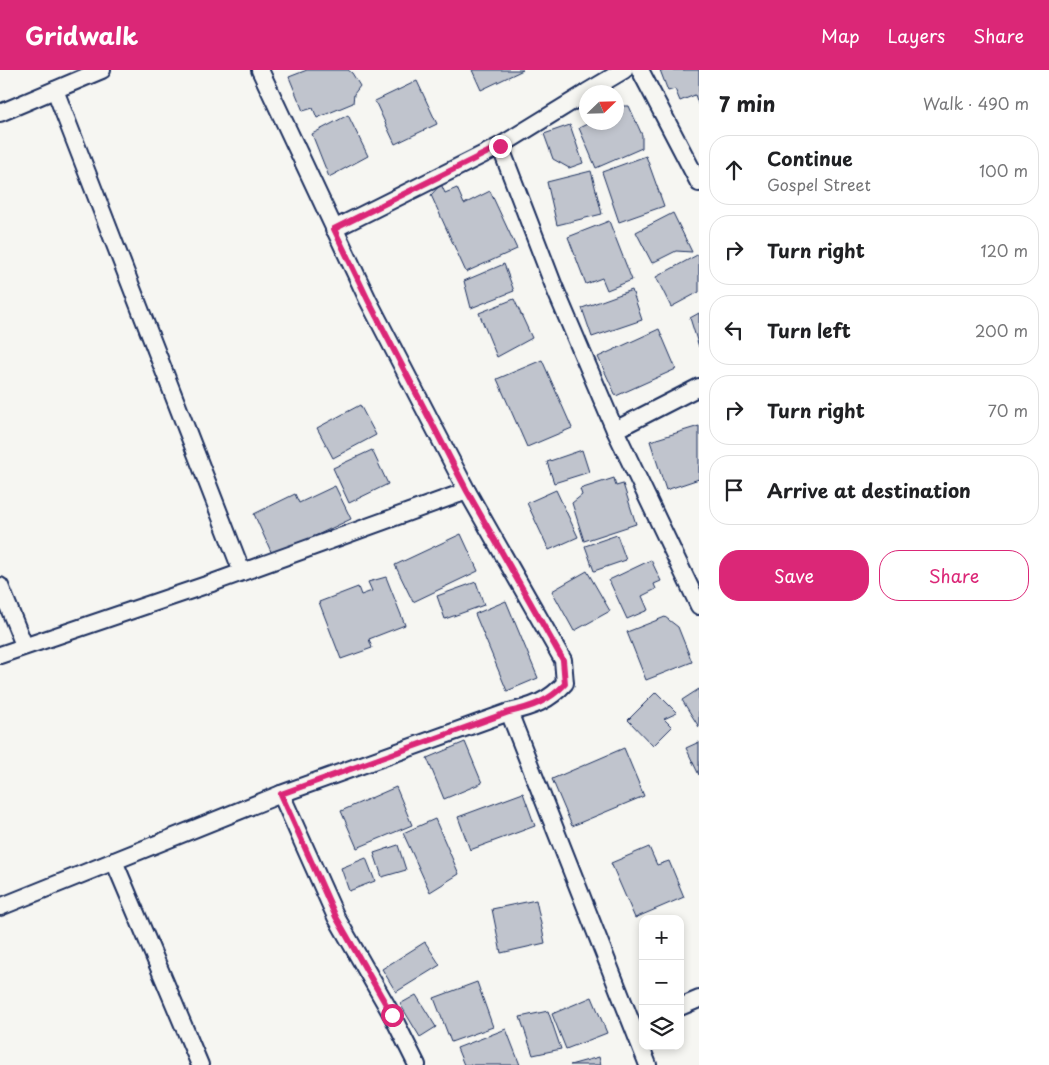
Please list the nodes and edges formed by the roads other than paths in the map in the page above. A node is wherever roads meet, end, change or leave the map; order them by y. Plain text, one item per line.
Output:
1 (102, 70) edge
2 (260, 70) edge
3 (624, 70) edge
4 (640, 70) edge
5 (600, 85) edge
6 (55, 90) junction
7 (579, 98) edge
8 (0, 114) edge
9 (500, 146) junction
10 (699, 183) edge
11 (334, 229) junction
12 (699, 388) edge
13 (615, 430) junction
14 (467, 491) junction
15 (242, 572) junction
16 (0, 586) edge
17 (699, 606) edge
18 (24, 645) junction
19 (0, 655) edge
20 (509, 712) junction
21 (281, 794) junction
22 (114, 861) junction
23 (0, 907) edge
24 (699, 999) edge
25 (684, 1005) edge
26 (638, 1025) edge
27 (200, 1065) edge
28 (417, 1065) edge
29 (648, 1065) edge

1 - 6 street
2 - 11 street
3 - 5 street
4 - 10 street
6 - 8 street
6 - 15 street
7 - 9 street
9 - 11 street
9 - 13 street
11 - 14 street
12 - 13 street
13 - 17 street
14 - 15 street
14 - 20 street
15 - 18 street
16 - 18 street
18 - 19 street
20 - 21 street
20 - 26 street
21 - 22 street
21 - 28 street
22 - 23 street
22 - 27 street
24 - 25 street
26 - 29 street

